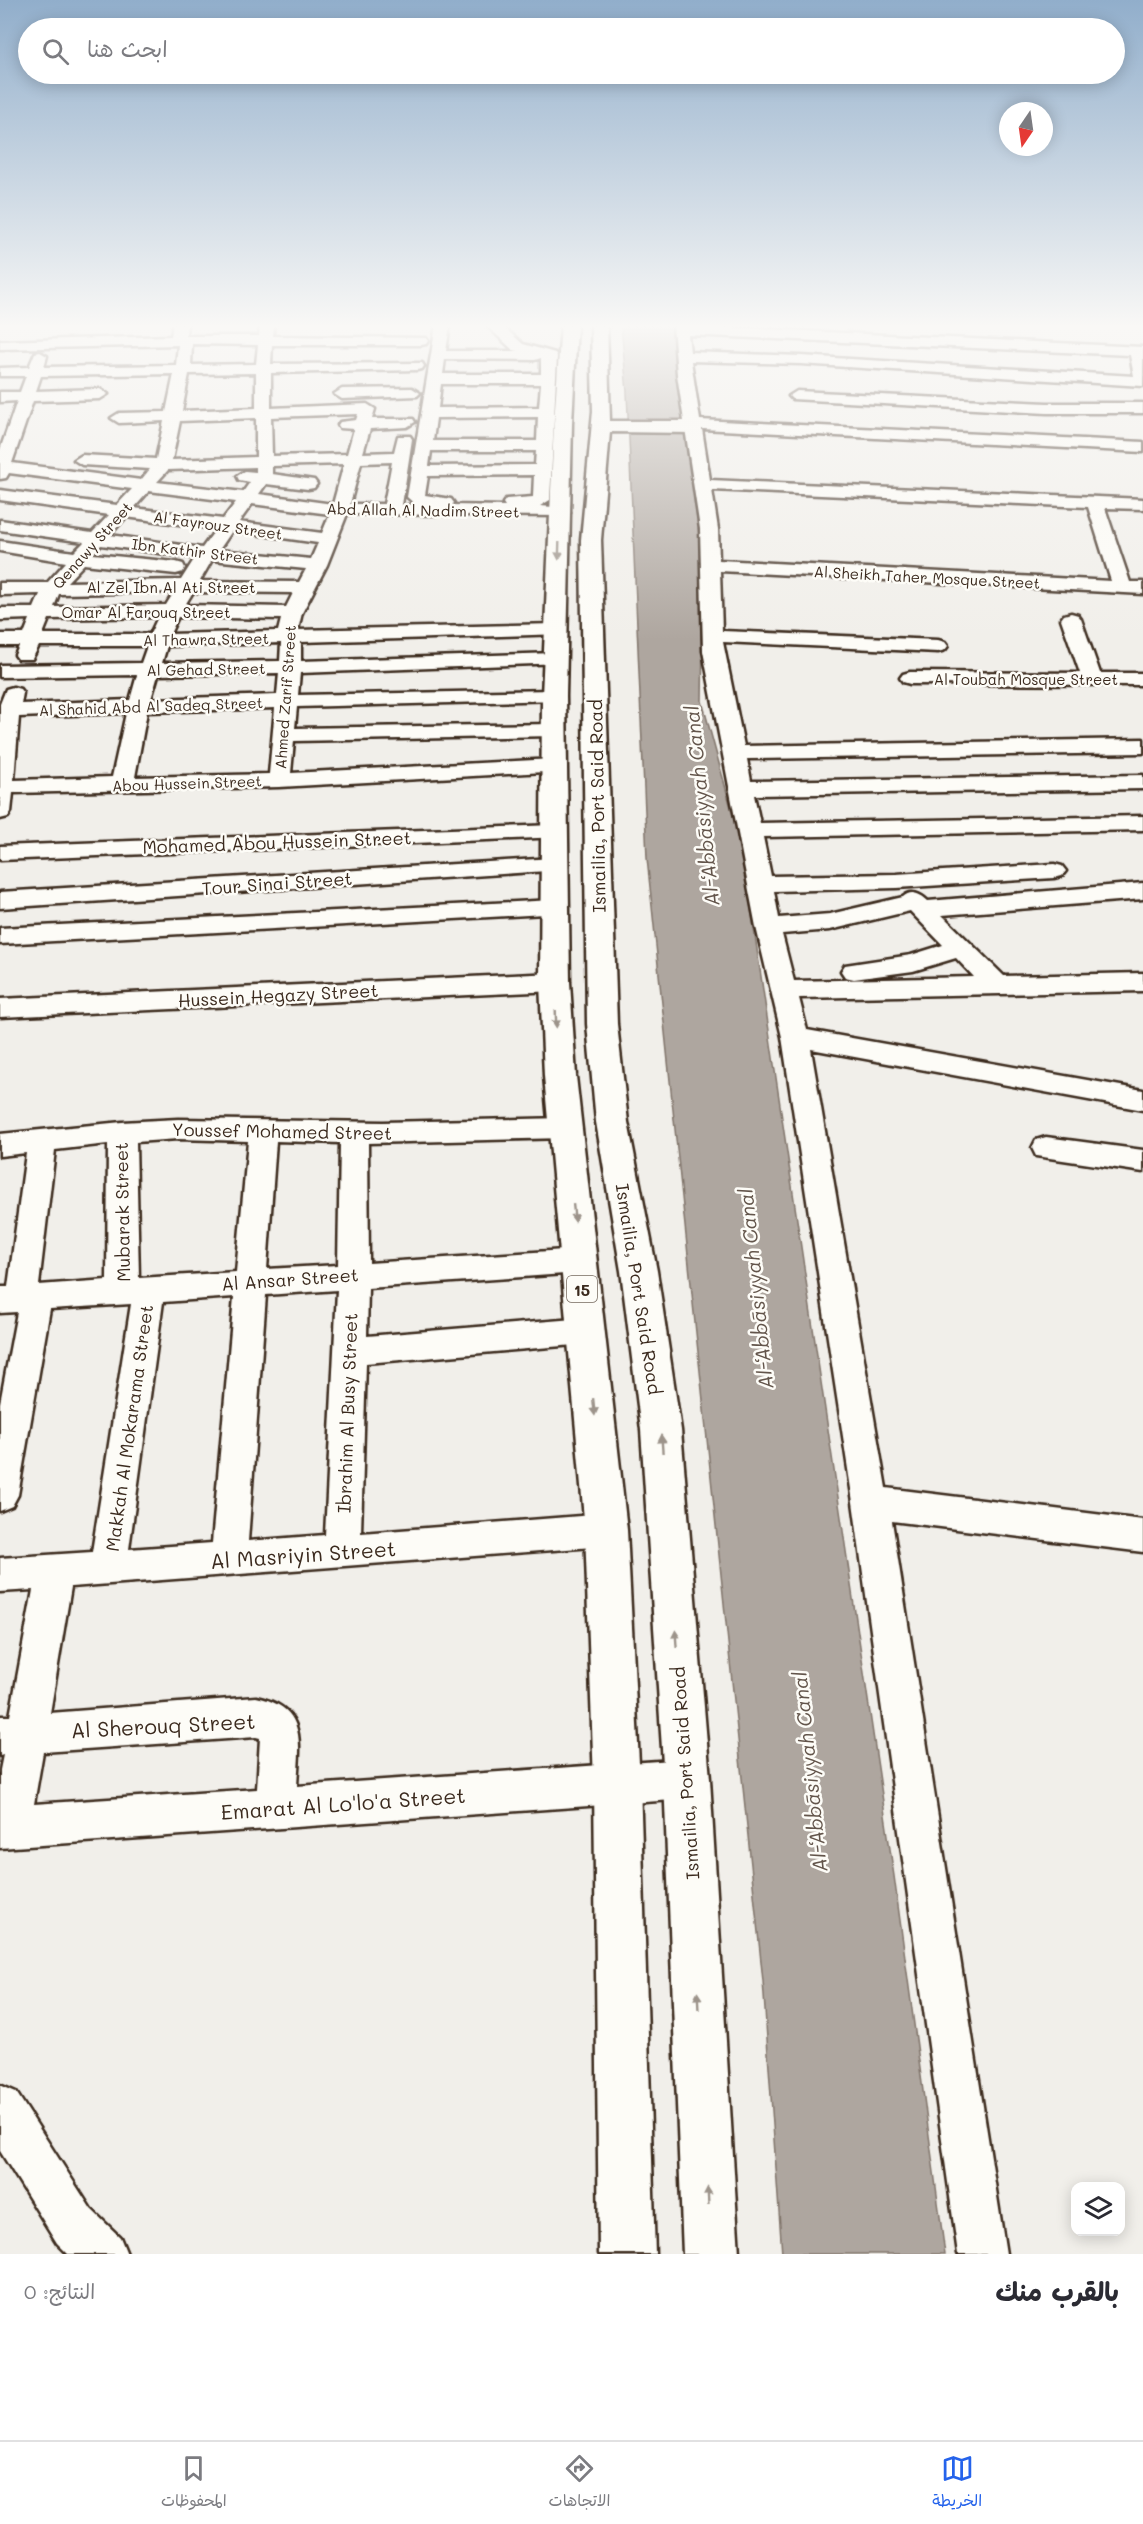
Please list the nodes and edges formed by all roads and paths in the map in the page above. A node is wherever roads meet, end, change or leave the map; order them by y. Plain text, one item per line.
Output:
1 (137, 430) edge
2 (165, 430) edge
3 (213, 430) edge
4 (247, 430) edge
5 (259, 430) edge
6 (278, 430) edge
7 (336, 430) edge
8 (336, 430) edge
9 (389, 430) edge
10 (406, 430) edge
11 (426, 430) edge
12 (453, 430) edge
13 (519, 430) edge
14 (546, 430) edge
15 (563, 430) edge
16 (609, 430) edge
17 (693, 430) edge
18 (970, 430) edge
19 (7, 431) edge
20 (404, 439) junction
21 (366, 441) junction
22 (336, 442) dead end
23 (423, 446) junction
24 (546, 446) junction
25 (4, 447) edge
26 (1143, 447) edge
27 (400, 457) junction
28 (1, 469) edge
29 (480, 470) junction
30 (543, 470) junction
31 (42, 471) junction
32 (420, 471) junction
33 (308, 484) dead end
34 (145, 485) junction
35 (703, 485) junction
36 (198, 492) junction
37 (0, 495) edge
38 (246, 498) junction
39 (1095, 502) junction
40 (479, 503) junction
41 (1143, 504) edge
42 (340, 510) junction
43 (392, 510) junction
44 (121, 511) junction
45 (561, 512) junction
46 (174, 519) junction
47 (0, 525) edge
48 (225, 526) junction
49 (95, 538) junction
50 (330, 539) junction
51 (0, 546) edge
52 (207, 554) junction
53 (77, 558) junction
54 (318, 565) junction
55 (711, 574) junction
56 (191, 578) junction
57 (1122, 587) junction
58 (52, 588) junction
59 (307, 588) junction
60 (1143, 588) edge
61 (0, 589) edge
62 (838, 590) dead end
63 (170, 611) junction
64 (41, 612) junction
65 (292, 613) junction
66 (0, 614) edge
67 (1071, 619) dead end
68 (712, 636) junction
69 (290, 638) junction
70 (0, 640) edge
71 (31, 640) junction
72 (100, 640) junction
73 (157, 640) junction
74 (556, 645) junction
75 (938, 646) dead end
76 (290, 667) junction
77 (90, 670) junction
78 (148, 670) junction
79 (10, 671) edge
80 (910, 678) dead end
81 (1092, 679) junction
82 (1143, 679) edge
83 (286, 701) junction
84 (138, 707) junction
85 (78, 708) junction
86 (4, 711) edge
87 (282, 735) junction
88 (554, 741) junction
89 (1143, 746) edge
90 (3, 749) edge
91 (734, 753) junction
92 (597, 758) junction
93 (279, 780) junction
94 (1143, 782) edge
95 (122, 785) junction
96 (2, 787) edge
97 (741, 788) junction
98 (0, 812) edge
99 (1143, 823) edge
100 (751, 830) junction
101 (0, 842) edge
102 (554, 848) junction
103 (0, 853) edge
104 (1054, 871) dead end
105 (896, 881) junction
106 (760, 884) junction
107 (1143, 891) edge
108 (2, 900) edge
109 (918, 906) junction
110 (554, 908) junction
111 (768, 927) junction
112 (4, 936) edge
113 (960, 948) junction
114 (555, 982) junction
115 (1143, 982) edge
116 (782, 983) junction
117 (997, 985) junction
118 (0, 1008) edge
119 (795, 1037) junction
120 (1143, 1100) edge
121 (565, 1128) junction
122 (263, 1130) junction
123 (354, 1131) junction
124 (122, 1132) junction
125 (42, 1140) junction
126 (0, 1145) edge
127 (1046, 1148) dead end
128 (1143, 1161) edge
129 (579, 1261) junction
130 (353, 1275) junction
131 (251, 1281) junction
132 (136, 1290) junction
133 (19, 1298) edge
134 (586, 1331) junction
135 (350, 1351) junction
136 (0, 1495) edge
137 (871, 1502) junction
138 (606, 1530) junction
139 (1143, 1536) edge
140 (342, 1551) junction
141 (229, 1559) junction
142 (108, 1568) junction
143 (55, 1571) junction
144 (0, 1575) edge
145 (14, 1735) edge
146 (687, 1779) junction
147 (617, 1783) junction
148 (276, 1808) junction
149 (5, 1827) edge
150 (6, 2126) edge
151 (103, 2254) edge
152 (627, 2254) edge
153 (711, 2254) edge
154 (982, 2254) edge

1 - 31 street
2 - 34 street, Qenawy Street
3 - 4 street
5 - 38 street
6 - 33 street
7 - 21 street
8 - 21 street
9 - 21 street
10 - 20 street
11 - 23 street
12 - 23 street
13 - 24 street
14 - 24 street
15 - 45 highway, 15
16 - 92 highway, Ismailia, Port Said Road
17 - 35 street
18 - 26 street
19 - 25 street
20 - 21 street
20 - 27 street
21 - 22 street
21 - 27 street
21 - 42 street, Ahmed Zarif Street
23 - 32 street
24 - 30 street
25 - 28 street
27 - 43 street
28 - 31 street, Abd Allah Al Nadim Street
29 - 30 street
29 - 32 street
29 - 40 street
30 - 40 street
31 - 34 street, Abd Allah Al Nadim Street
32 - 40 street
34 - 36 street, Abd Allah Al Nadim Street
34 - 44 street, Qenawy Street
35 - 39 street
35 - 55 street
36 - 38 street, Abd Allah Al Nadim Street
36 - 46 street
37 - 44 street, Al Fayrouz Street
38 - 42 street, Abd Allah Al Nadim Street
38 - 48 street
39 - 41 street
39 - 57 street
42 - 43 street, Abd Allah Al Nadim Street
42 - 50 street, Ahmed Zarif Street
43 - 45 street, Abd Allah Al Nadim Street
44 - 46 street, Al Fayrouz Street
44 - 49 street, Qenawy Street
45 -> 74 highway, 15
46 - 48 street, Al Fayrouz Street
47 - 49 street, Ibn Kathir Street
48 - 50 street, Al Fayrouz Street
48 - 52 street
49 - 52 street, Ibn Kathir Street
49 - 53 street, Qenawy Street
50 - 54 street, Ahmed Zarif Street
51 - 53 street
52 - 54 street, Ibn Kathir Street
52 - 56 street
53 - 56 street
53 - 58 street, Qenawy Street
54 - 59 street, Ahmed Zarif Street
55 - 57 street, Al Sheikh Taher Mosque Street
55 - 62 street
55 - 68 street
56 - 58 street, Al Zel Ibn Al Ati Street
56 - 59 street, Al Zel Ibn Al Ati Street
56 - 63 street
57 - 60 street, Al Sheikh Taher Mosque Street
58 - 61 street, Al Zel Ibn Al Ati Street
58 - 64 street, Qenawy Street
59 - 65 street, Ahmed Zarif Street
63 - 64 street, Omar Al Farouq Street
63 - 65 street, Omar Al Farouq Street
63 - 73 street
64 - 66 street, Omar Al Farouq Street
64 - 71 street, Qenawy Street
65 - 69 street, Ahmed Zarif Street
67 - 81 street
68 - 75 street
68 - 91 street
69 - 73 street, Al Thawra Street
69 - 74 street, Al Thawra Street
69 - 76 street, Ahmed Zarif Street
70 - 71 street, Al Thawra Street
71 - 72 street, Al Thawra Street
71 - 79 street, Qenawy Street
72 - 73 street, Al Thawra Street
72 - 77 street
73 - 78 street
74 - 76 street, Al Gehad Street
74 - 88 highway, 15
76 - 78 street, Al Gehad Street
76 - 83 street, Ahmed Zarif Street
77 - 78 street, Al Gehad Street
77 - 79 street, Al Gehad Street
77 - 85 street
78 - 84 street
79 - 86 street, Qenawy Street
80 - 81 street, Al Toubah Mosque Street
81 - 82 street, Al Toubah Mosque Street
83 - 84 street, Al Shahid Abd Al Sadeq Street
83 - 87 street, Ahmed Zarif Street
83 - 88 street, Al Shahid Abd Al Sadeq Street
84 - 85 street, Al Shahid Abd Al Sadeq Street
84 - 95 street
85 - 86 street, Al Shahid Abd Al Sadeq Street
86 - 90 street, Qenawy Street
87 - 88 street
87 - 93 street, Ahmed Zarif Street
88 - 92 highway
88 - 93 street, Abou Hussein Street
88 - 102 highway, 15
89 - 91 street
90 - 96 street, Qenawy Street
91 - 97 street
146 -> 92 highway, Ismailia, Port Said Road
93 - 95 street, Abou Hussein Street
94 - 97 street
95 - 96 street, Abou Hussein Street
96 - 98 street, Qenawy Street
97 - 100 street
99 - 100 street
100 - 106 street
101 - 103 street
102 - 103 street, Mohamed Abou Hussein Street
102 - 108 street, Tour Sinai Street
102 - 110 highway, 15
103 - 108 street
104 - 105 street
105 - 106 street
105 - 109 street
106 - 111 street
107 - 109 street
108 - 112 street
109 - 111 street
109 - 113 street
110 - 112 street
110 - 114 highway, 15
111 - 116 street
113 - 116 street
113 - 117 street
114 - 118 street, Hussein Hegazy Street
114 -> 121 highway, 15
115 - 117 street
116 - 117 street
116 - 119 street
119 - 120 street
119 - 137 street
121 - 123 street, Youssef Mohamed Street
121 -> 129 highway, 15
122 - 123 street, Youssef Mohamed Street
122 - 124 street, Youssef Mohamed Street
122 - 131 street
123 - 130 street, Ibrahim Al Busy Street
124 - 125 street, Youssef Mohamed Street
124 - 132 street, Mubarak Street
125 - 126 street, Youssef Mohamed Street
125 - 133 street
127 - 128 street
129 - 130 street, Al Ansar Street
129 - 134 highway, 15
130 - 131 street, Al Ansar Street
130 - 135 street, Ibrahim Al Busy Street
131 - 132 street, Al Ansar Street
131 - 141 street
132 - 133 street, Al Ansar Street
132 - 142 street, Makkah Al Mokarama Street
133 - 136 street
134 - 135 street
134 -> 138 highway, 15
135 - 140 street, Ibrahim Al Busy Street
137 - 139 street
137 - 154 street
138 - 140 street, Al Masriyin Street
138 - 147 highway, 15
140 - 141 street, Al Masriyin Street
141 - 142 street, Al Masriyin Street
142 - 143 street, Al Masriyin Street
143 - 144 street, Al Masriyin Street
143 - 145 street
145 - 148 street, Al Sherouq Street
145 - 149 street
146 - 147 street, Emarat Al Lo'lo'a Street
153 -> 146 highway, Ismailia, Port Said Road
147 - 148 street, Emarat Al Lo'lo'a Street
147 - 152 highway, 15
148 - 149 street, Emarat Al Lo'lo'a Street
150 - 151 street

